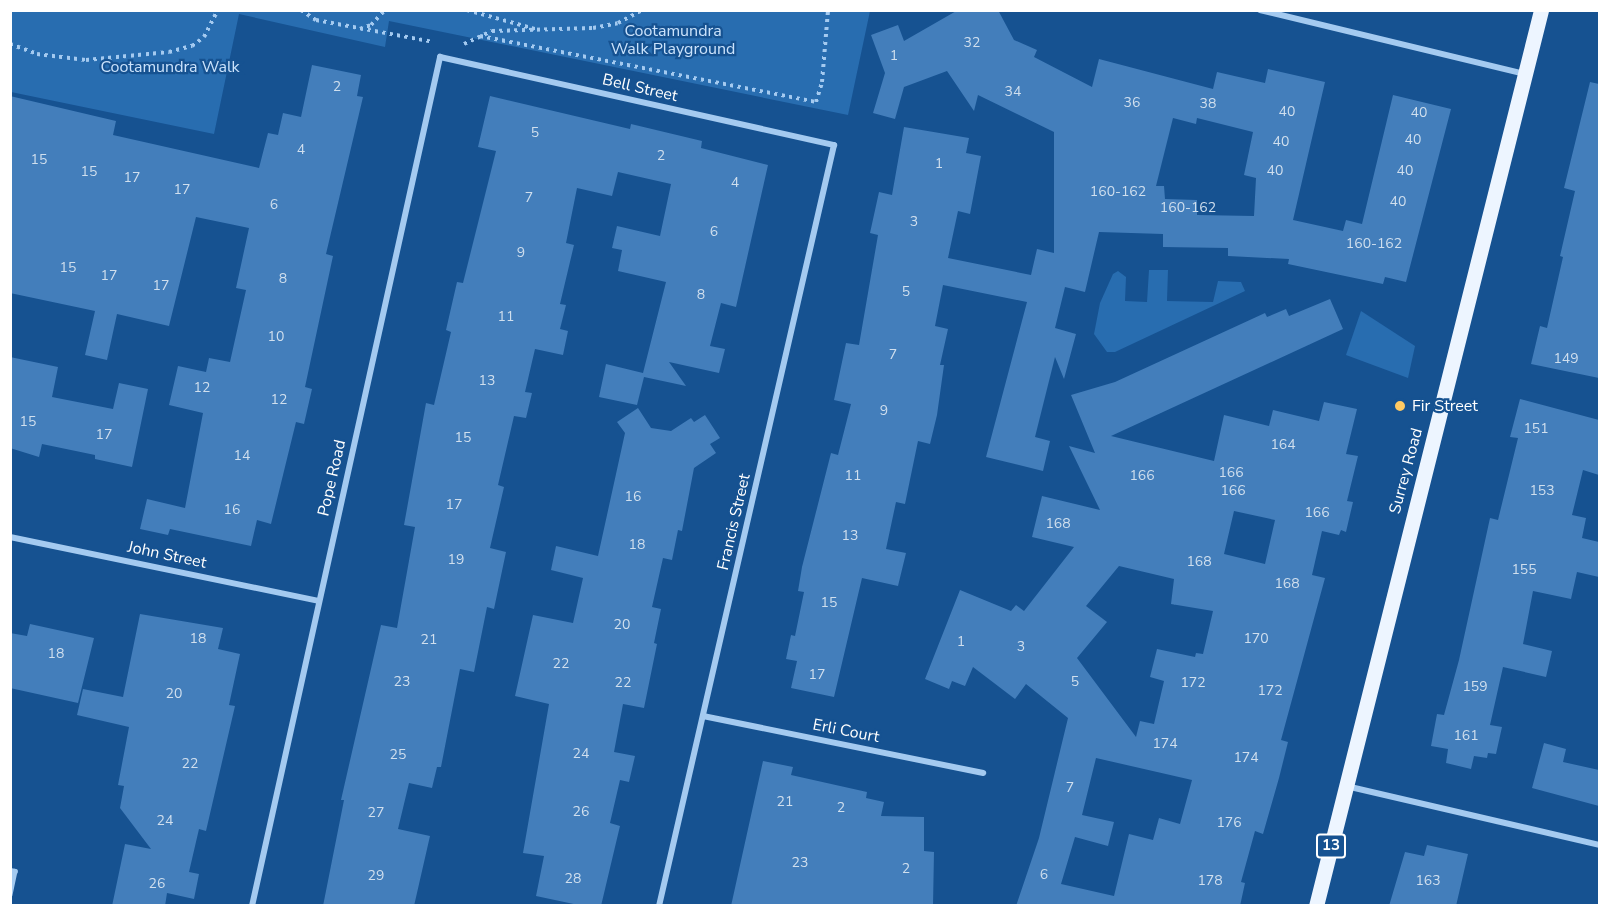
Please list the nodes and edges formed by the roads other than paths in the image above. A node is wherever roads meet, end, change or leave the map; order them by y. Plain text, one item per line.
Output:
1 (1260, 10) edge
2 (1541, 10) edge
3 (440, 57) joint
4 (1525, 74) junction
5 (834, 145) joint
6 (10, 537) edge
7 (318, 601) junction
8 (703, 716) junction
9 (983, 773) dead end
10 (1345, 786) junction
11 (1599, 845) edge
12 (10, 870) edge
13 (10, 894) edge
14 (252, 906) edge
15 (659, 906) edge
16 (1316, 906) edge

1 - 4 street
2 - 4 main road, Surrey Road / 13
3 - 5 street, Bell Street
3 - 7 street, Pope Road
4 - 10 main road, Surrey Road / 13
5 - 8 street, Francis Street
6 - 7 street, John Street
7 - 14 street, Pope Road
8 - 9 street, Erli Court
8 - 15 street, Francis Street
10 - 11 street
10 - 16 main road, Surrey Road / 13
12 - 13 lane

